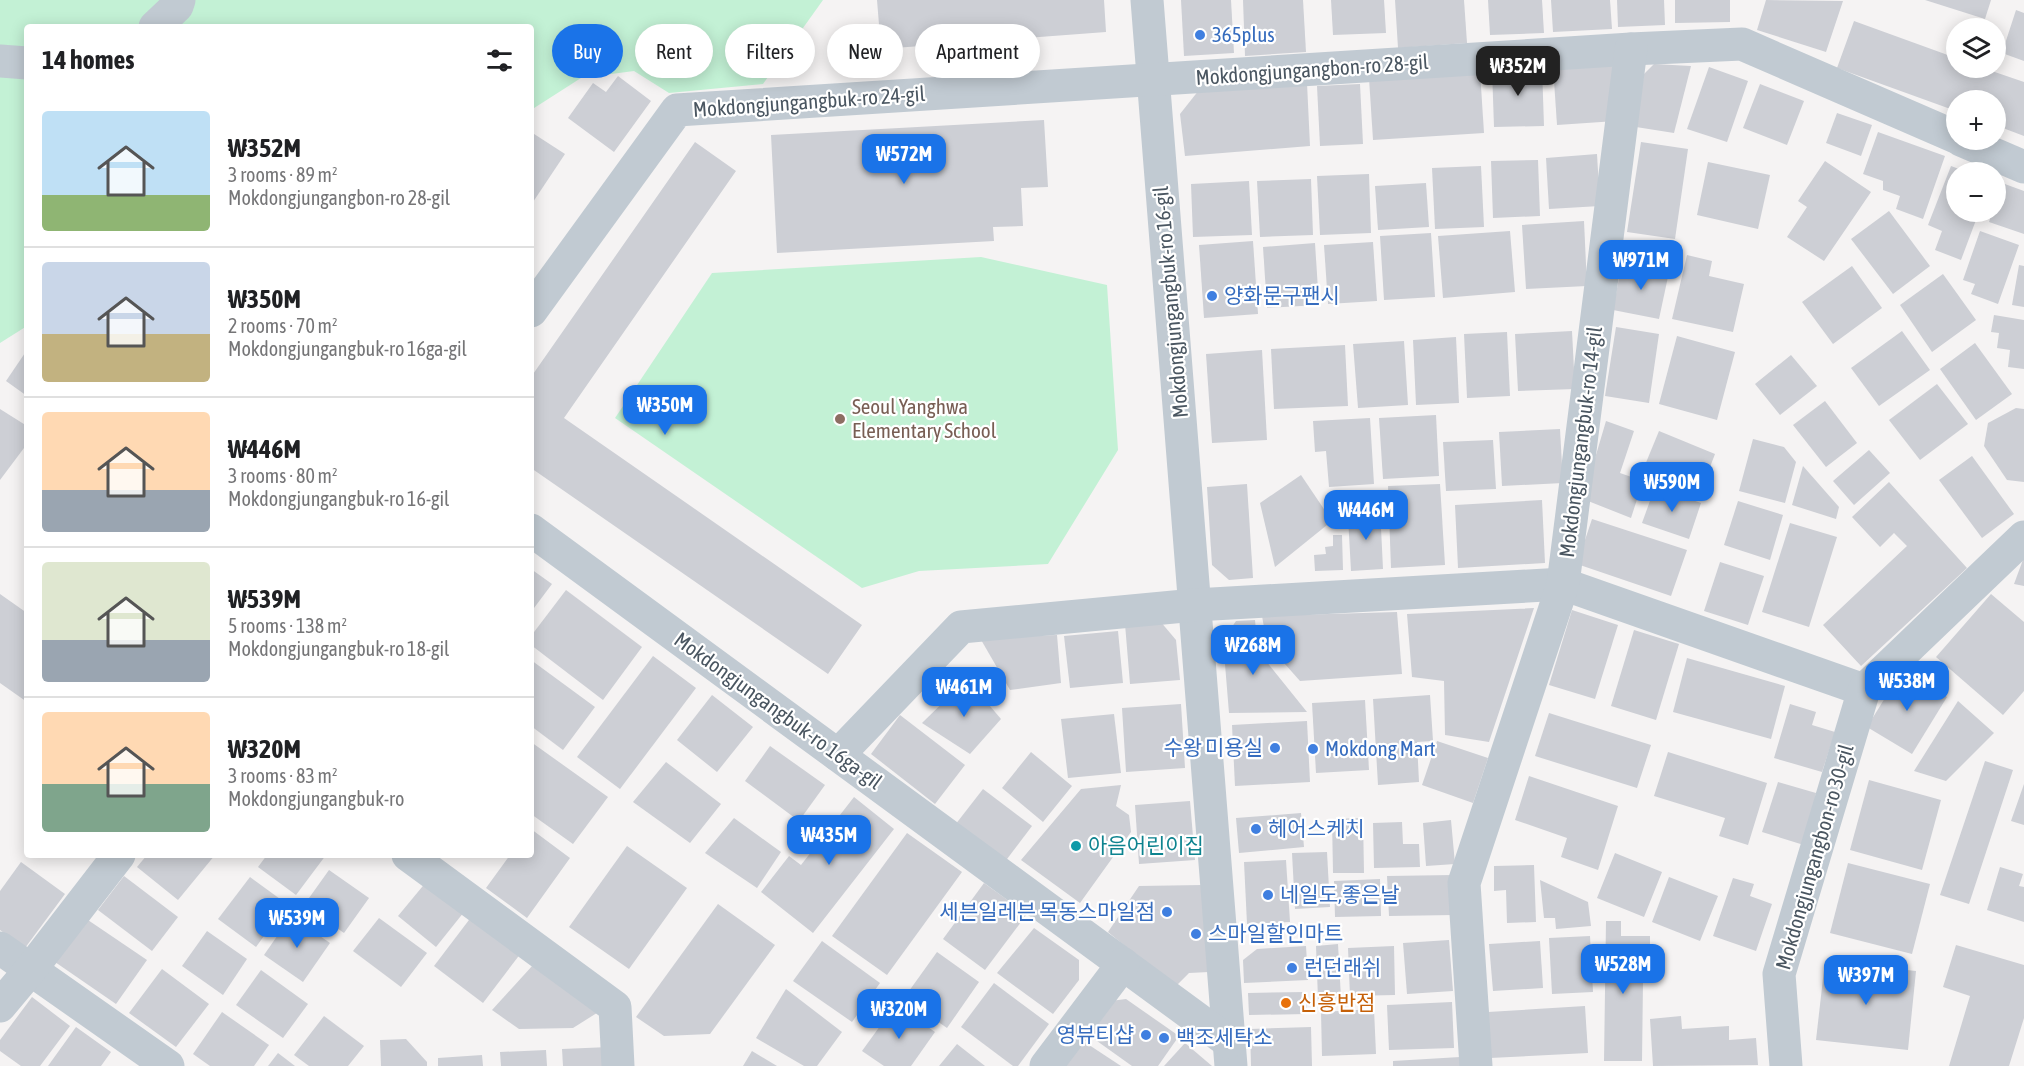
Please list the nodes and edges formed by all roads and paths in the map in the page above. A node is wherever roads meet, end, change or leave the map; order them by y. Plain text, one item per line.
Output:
1 (179, 0) edge
2 (1147, 0) edge
3 (158, 24) edge
4 (1631, 49) junction
5 (0, 61) edge
6 (24, 63) edge
7 (1153, 80) junction
8 (1946, 133) edge
9 (1984, 150) edge
10 (2024, 167) edge
11 (534, 307) edge
12 (534, 532) edge
13 (2024, 537) edge
14 (1563, 584) junction
15 (1195, 605) junction
16 (1864, 690) junction
17 (838, 754) junction
18 (117, 858) edge
19 (412, 858) edge
20 (0, 948) edge
21 (1123, 964) junction
22 (31, 969) junction
23 (0, 1006) edge
24 (1230, 1054) edge
25 (168, 1066) edge
26 (618, 1066) edge
27 (1046, 1066) edge
28 (1476, 1066) edge
29 (1786, 1066) edge

1 - 3 street
2 - 7 street, Mokdongjungangbuk-ro 16-gil
4 - 7 street, Mokdongjungangbon-ro 28-gil
4 - 8 street, Mokdongjungangbon-ro 28-gil
4 - 14 street, Mokdongjungangbuk-ro 14-gil
5 - 6 street
7 - 11 street, Mokdongjungangbuk-ro 24-gil
7 - 15 street, Mokdongjungangbuk-ro 16-gil
9 - 10 street
12 - 17 street, Mokdongjungangbuk-ro 16ga-gil
13 - 16 street, Mokdongjungangbon-ro 30-gil
14 - 15 street
14 - 16 street, Mokdongjungangbuk-ro 14-gil
14 - 28 street, Mokdongjungangbuk-ro 14-gil
15 - 17 street
15 - 24 street, Mokdongjungangbuk-ro 16-gil
16 - 29 street, Mokdongjungangbon-ro 30-gil
17 - 21 street, Mokdongjungangbuk-ro 16ga-gil
18 - 22 street
19 - 26 street
20 - 22 street
21 - 24 street, Mokdongjungangbuk-ro 16ga-gil
21 - 27 street
22 - 23 street
22 - 25 street

